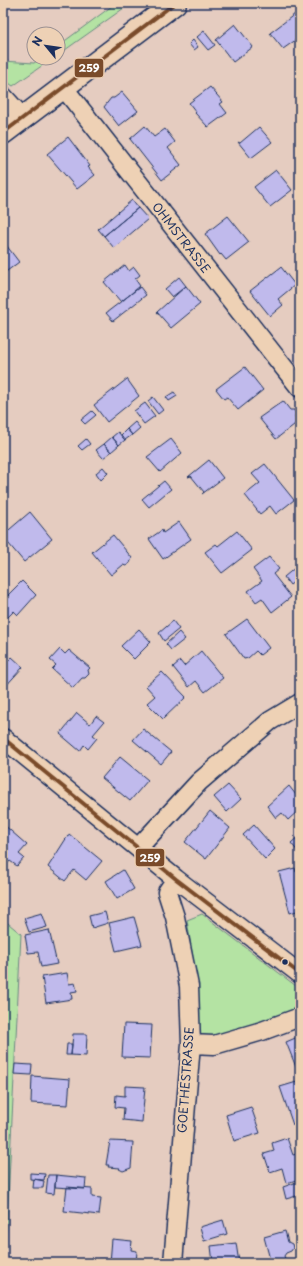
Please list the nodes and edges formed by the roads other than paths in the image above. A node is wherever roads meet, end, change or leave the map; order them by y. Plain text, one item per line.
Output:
1 (175, 3) edge
2 (64, 88) junction
3 (3, 96) edge
4 (23, 118) junction
5 (3, 133) edge
6 (300, 388) edge
7 (300, 703) edge
8 (3, 738) edge
9 (138, 848) junction
10 (176, 879) junction
11 (300, 974) edge
12 (300, 1017) edge
13 (191, 1044) junction
14 (173, 1263) edge

1 - 2 main road
2 - 4 main road
2 - 6 street, OHMSTRASSE
3 - 4 street
4 - 5 main road
7 - 9 street
8 - 9 street
9 - 10 street
10 - 11 street
10 - 13 street, GOETHESTRASSE
12 - 13 street
13 - 14 street, GOETHESTRASSE

